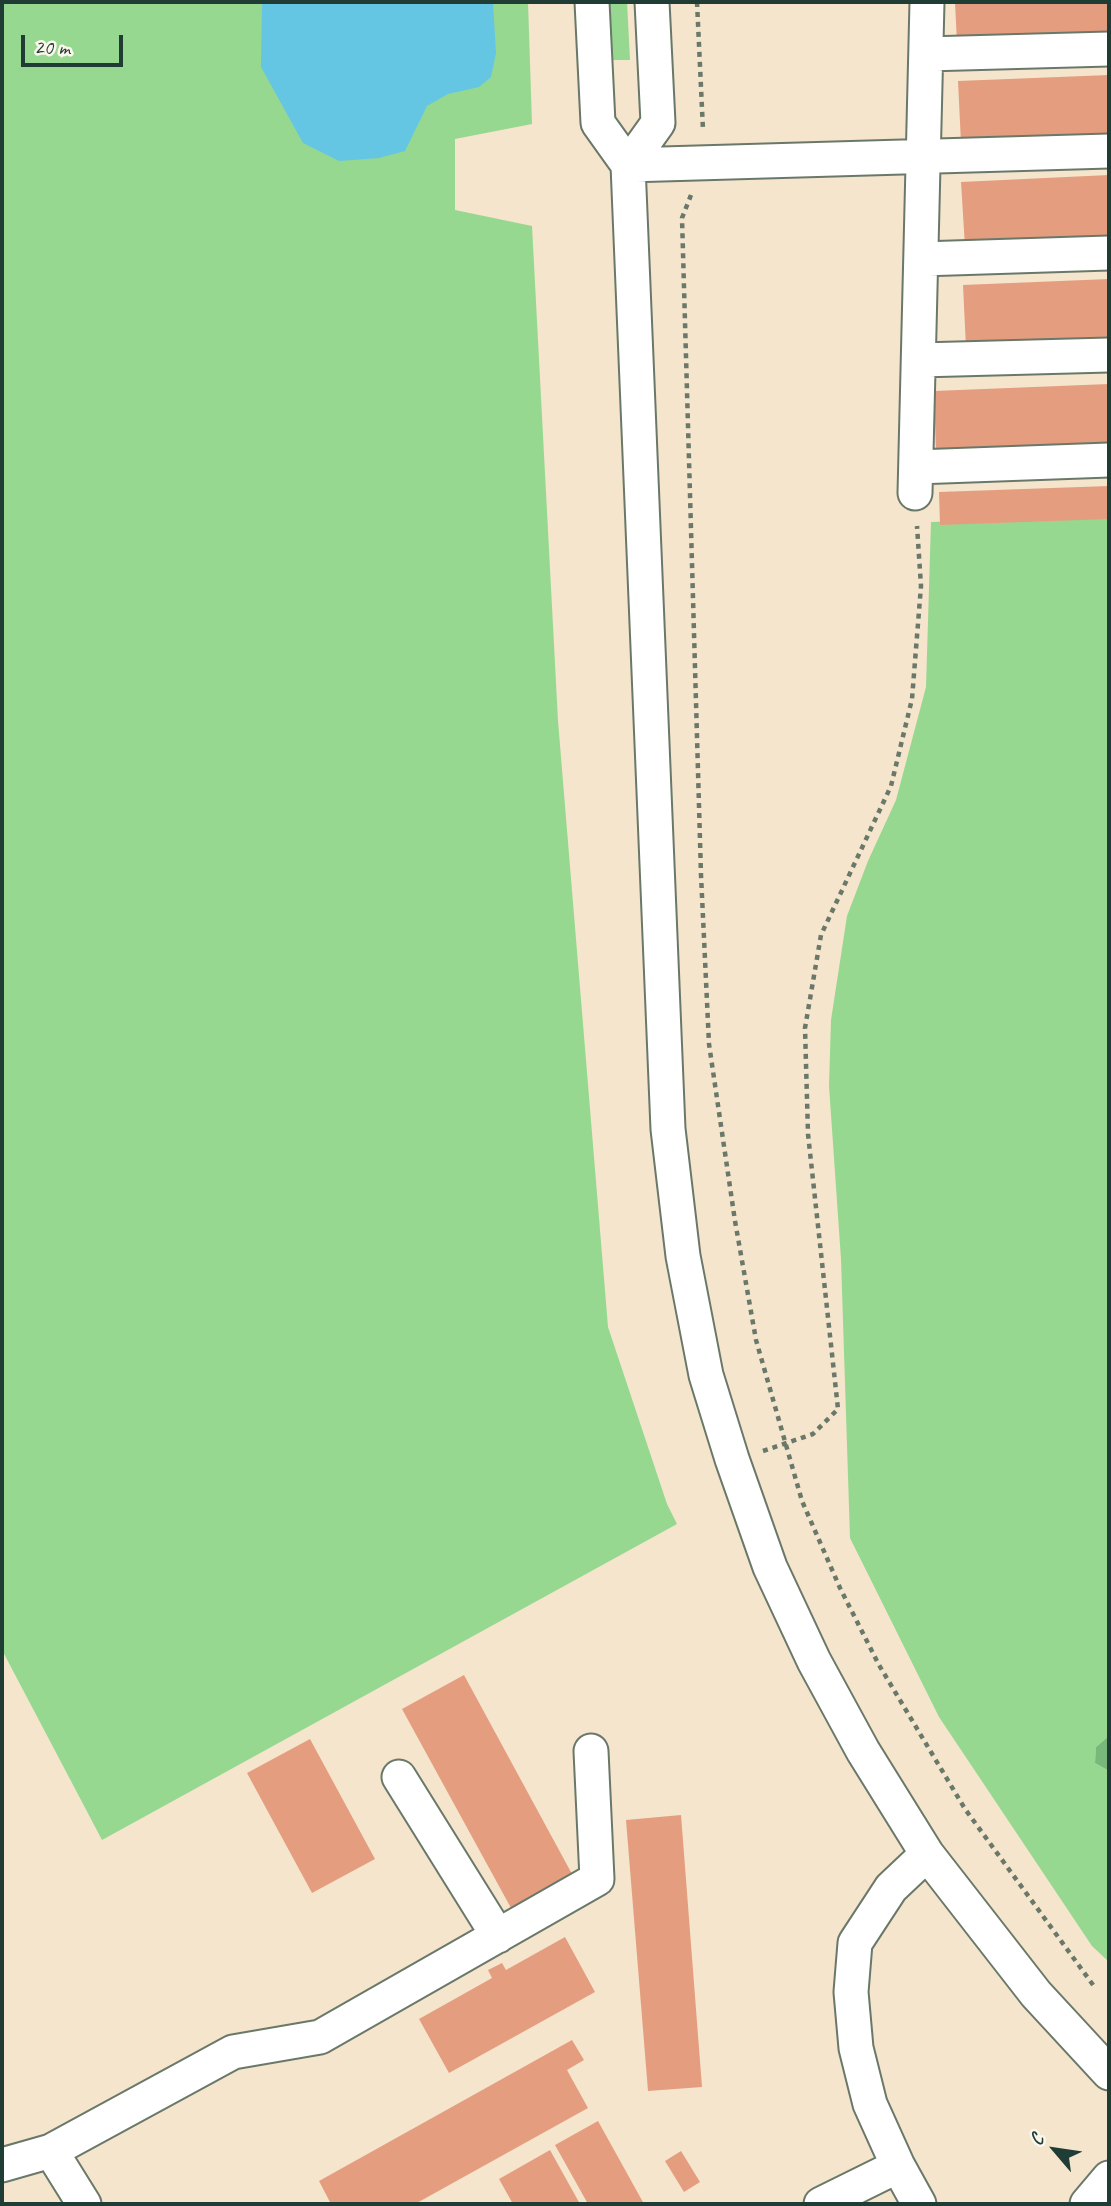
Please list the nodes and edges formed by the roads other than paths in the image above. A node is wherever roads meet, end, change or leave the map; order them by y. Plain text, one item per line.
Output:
1 (592, 2) edge
2 (652, 2) edge
3 (927, 2) edge
4 (1109, 49) edge
5 (926, 54) junction
6 (1109, 150) edge
7 (924, 156) junction
8 (628, 166) junction
9 (1109, 253) edge
10 (921, 259) junction
11 (1109, 355) edge
12 (919, 360) junction
13 (1109, 460) edge
14 (591, 1751) dead end
15 (399, 1777) dead end
16 (927, 1854) junction
17 (498, 1936) junction
18 (1109, 2073) edge
19 (51, 2151) junction
20 (2, 2165) edge
21 (898, 2166) junction
22 (1109, 2178) edge
23 (84, 2204) edge
24 (821, 2204) edge
25 (919, 2204) edge
26 (1087, 2204) edge

1 - 8 street
2 - 8 street
3 - 5 street
4 - 5 street
5 - 7 street
6 - 7 street
7 - 8 street
7 - 10 street
8 - 16 street
9 - 10 street
10 - 12 street
11 - 12 street
12 - 13 street
14 - 17 street
15 - 17 street
16 - 18 street
16 - 21 street
17 - 19 street
19 - 20 street
19 - 23 street
21 - 24 street
21 - 25 street
22 - 26 street

